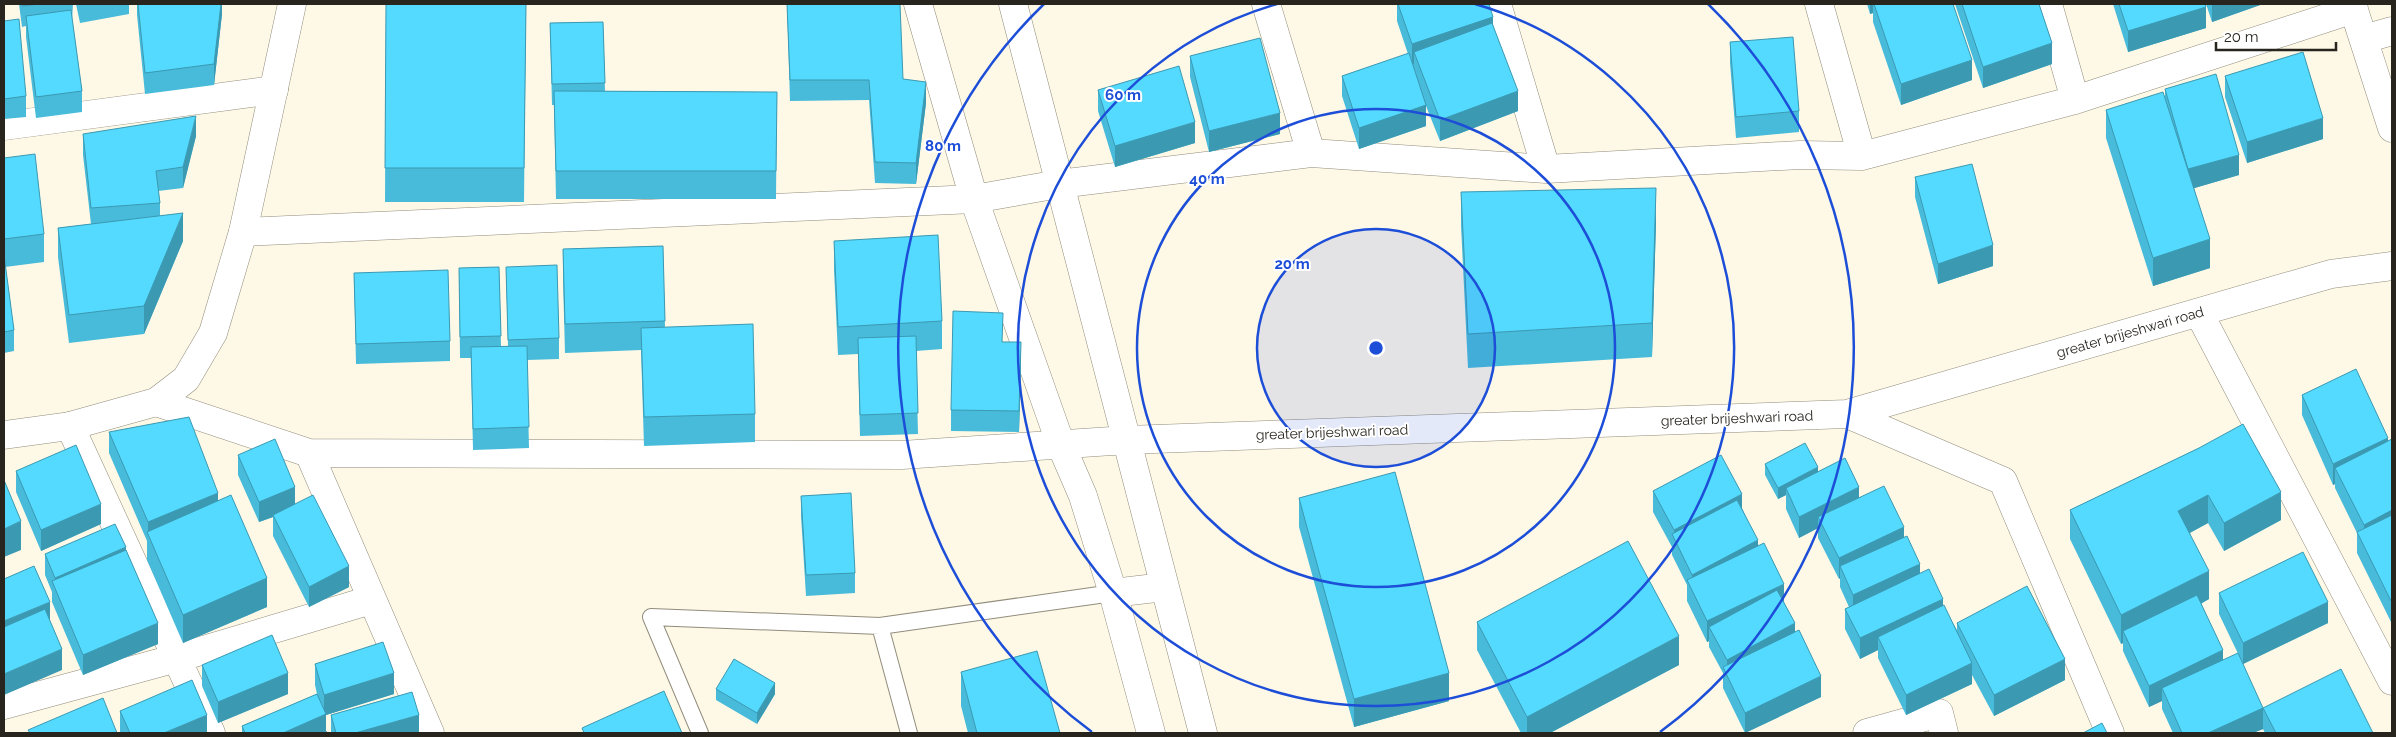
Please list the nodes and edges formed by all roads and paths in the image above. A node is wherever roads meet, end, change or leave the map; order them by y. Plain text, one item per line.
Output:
1 (292, 4) edge
2 (918, 4) edge
3 (1013, 4) edge
4 (1266, 4) edge
5 (1497, 4) edge
6 (1819, 4) edge
7 (2048, 4) edge
8 (2353, 6) edge
9 (2392, 31) edge
10 (2364, 39) junction
11 (274, 90) junction
12 (2075, 100) junction
13 (4, 126) edge
14 (2392, 128) edge
15 (1311, 153) junction
16 (1862, 156) junction
17 (1546, 169) junction
18 (1059, 184) junction
19 (974, 199) junction
20 (243, 232) junction
21 (2392, 266) edge
22 (2199, 313) junction
23 (156, 402) junction
24 (1847, 414) junction
25 (70, 426) junction
26 (4, 435) edge
27 (1127, 440) junction
28 (1062, 445) junction
29 (309, 453) junction
30 (1164, 587) junction
31 (1113, 593) junction
32 (372, 600) junction
33 (880, 626) junction
34 (177, 658) junction
35 (2392, 681) edge
36 (4, 705) edge
37 (211, 733) edge
38 (430, 733) edge
39 (700, 733) edge
40 (910, 733) edge
41 (1151, 733) edge
42 (1202, 733) edge
43 (1867, 733) edge
44 (1944, 733) edge
45 (2110, 733) edge

1 - 11 street
2 - 19 street
3 - 18 street
4 - 15 street
5 - 17 street
6 - 16 street
7 - 12 street
8 - 10 street
8 - 12 street
9 - 10 street
10 - 14 street
11 - 13 street
11 - 20 street
12 - 16 street
15 - 17 street
15 - 18 street
16 - 17 street
18 - 19 street
18 - 27 street
19 - 20 street
19 - 28 street
20 - 23 street
21 - 22 street, greater brijeshwari road
22 - 24 street, greater brijeshwari road
22 - 35 street
23 - 25 street
23 - 29 street, greater brijeshwari road
24 - 27 street, greater brijeshwari road
24 - 45 street
25 - 26 street
25 - 34 street
27 - 28 street, greater brijeshwari road
27 - 30 street
28 - 29 street, greater brijeshwari road
28 - 31 street
29 - 32 street
30 - 31 street
30 - 42 street
31 - 33 lane
31 - 41 street
32 - 34 street
32 - 38 street
33 - 39 lane
33 - 40 lane
34 - 36 street
34 - 37 street
43 - 44 street

